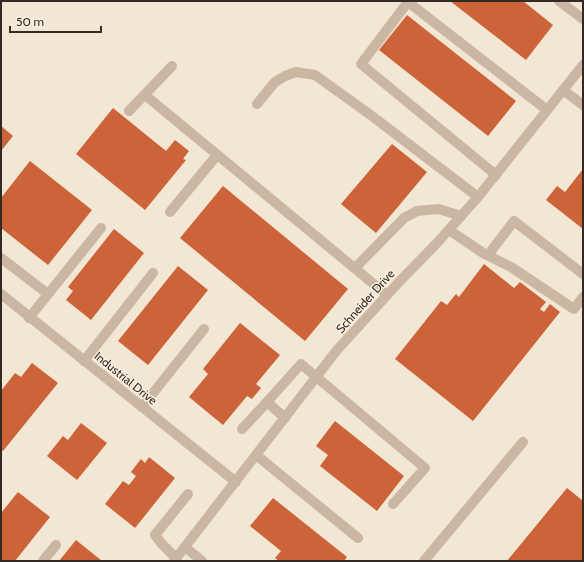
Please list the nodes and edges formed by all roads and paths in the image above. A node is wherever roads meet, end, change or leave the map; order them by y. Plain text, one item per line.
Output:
1 (559, 1) edge
2 (414, 3) edge
3 (583, 19) edge
4 (583, 65) edge
5 (172, 66) dead end
6 (563, 90) junction
7 (145, 95) junction
8 (257, 104) dead end
9 (583, 105) edge
10 (547, 110) junction
11 (129, 111) dead end
12 (217, 155) junction
13 (496, 175) junction
14 (478, 197) junction
15 (170, 212) dead end
16 (461, 216) junction
17 (101, 228) dead end
18 (449, 230) junction
19 (488, 255) junction
20 (1, 258) edge
21 (355, 268) junction
22 (153, 273) dead end
23 (583, 274) edge
24 (1, 294) edge
25 (48, 294) junction
26 (387, 295) junction
27 (583, 296) edge
28 (29, 318) junction
29 (204, 329) dead end
30 (84, 361) junction
31 (316, 378) junction
32 (267, 402) junction
33 (142, 408) junction
34 (285, 418) junction
35 (242, 429) dead end
36 (523, 442) dead end
37 (256, 455) junction
38 (236, 482) junction
39 (188, 494) dead end
40 (393, 504) dead end
41 (358, 538) dead end
42 (56, 545) dead end
43 (185, 547) junction
44 (175, 559) edge
45 (44, 561) edge
46 (202, 561) edge
47 (424, 561) edge

1 - 3 lane
2 - 10 lane
2 - 13 lane
4 - 6 lane, Schneider Drive
5 - 7 lane
6 - 9 lane
6 - 10 lane, Schneider Drive
7 - 11 lane
7 - 12 lane
8 - 14 lane
10 - 13 lane, Schneider Drive
12 - 15 lane
12 - 21 lane
13 - 14 lane, Schneider Drive
14 - 16 lane, Schneider Drive
16 - 18 lane, Schneider Drive
16 - 21 lane
17 - 25 lane
18 - 19 lane
18 - 26 lane, Schneider Drive
19 - 23 lane
19 - 27 lane
20 - 25 lane
21 - 26 lane
22 - 30 lane
24 - 28 lane, Industrial Drive
25 - 28 lane
26 - 31 lane, Schneider Drive
28 - 30 lane, Industrial Drive
29 - 33 lane
30 - 33 lane, Industrial Drive
31 - 32 lane
31 - 34 lane, Schneider Drive
31 - 40 lane
32 - 34 lane
32 - 35 lane
33 - 38 lane, Industrial Drive
34 - 37 lane, Schneider Drive
36 - 47 lane
37 - 38 lane, Schneider Drive
37 - 41 lane
38 - 43 lane, Schneider Drive
39 - 44 lane
42 - 45 lane
43 - 44 lane, Schneider Drive
43 - 46 lane

